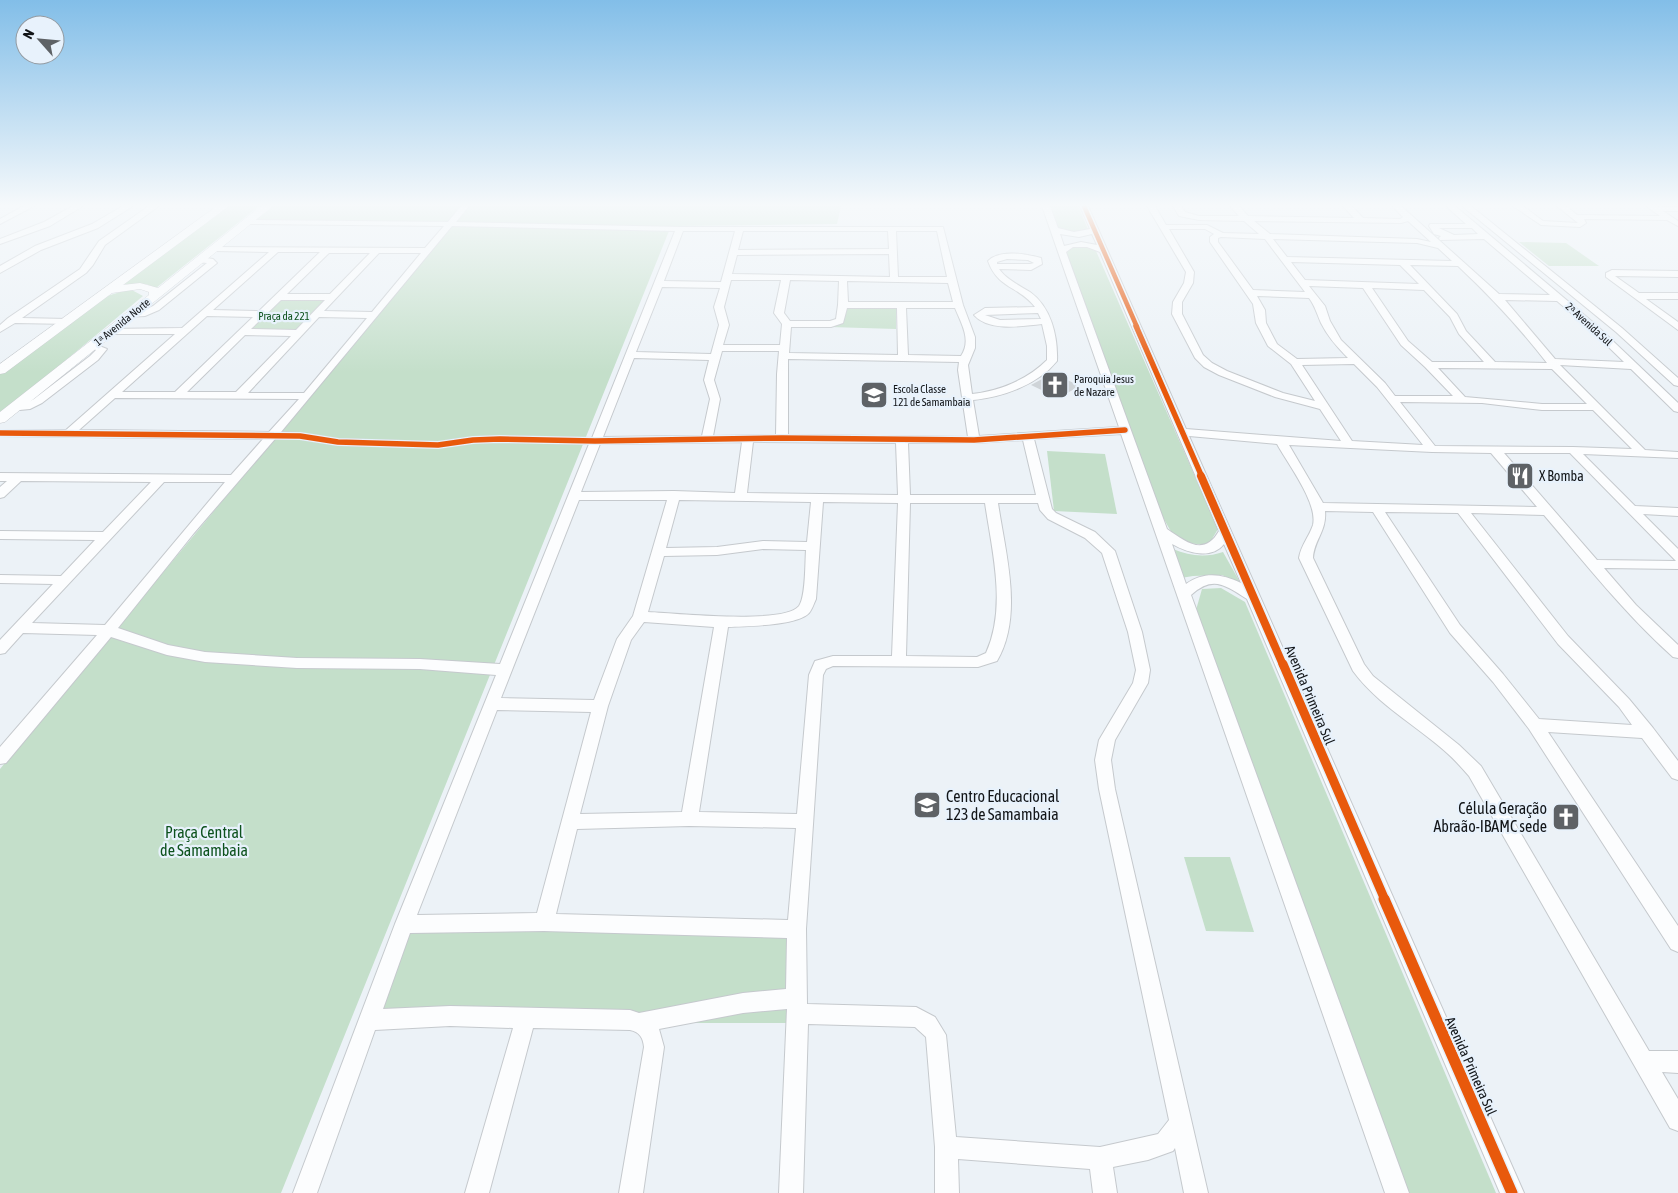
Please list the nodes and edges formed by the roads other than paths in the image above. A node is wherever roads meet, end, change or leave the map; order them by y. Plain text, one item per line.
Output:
1 (14, 262) edge
2 (90, 262) edge
3 (148, 262) edge
4 (198, 262) edge
5 (211, 262) edge
6 (264, 262) edge
7 (315, 262) edge
8 (365, 262) edge
9 (419, 262) edge
10 (666, 262) edge
11 (730, 262) edge
12 (893, 262) edge
13 (948, 262) edge
14 (992, 262) edge
15 (1059, 262) edge
16 (1107, 262) edge
17 (1184, 262) edge
18 (1228, 262) edge
19 (1287, 262) edge
20 (1364, 262) edge
21 (1457, 262) edge
22 (1517, 262) edge
23 (1536, 262) edge
24 (1403, 263) junction
25 (1460, 264) junction
26 (0, 270) edge
27 (1678, 274) edge
28 (786, 278) junction
29 (894, 278) junction
30 (843, 279) junction
31 (953, 280) junction
32 (725, 281) junction
33 (1303, 283) junction
34 (657, 284) junction
35 (1366, 286) junction
36 (1425, 287) junction
37 (106, 293) junction
38 (1251, 293) junction
39 (1311, 295) junction
40 (155, 296) junction
41 (1636, 296) junction
42 (1678, 296) edge
43 (279, 297) junction
44 (333, 297) junction
45 (1497, 297) junction
46 (1559, 298) junction
47 (844, 304) junction
48 (901, 306) junction
49 (958, 306) junction
50 (1041, 310) junction
51 (206, 313) junction
52 (262, 314) junction
53 (317, 314) junction
54 (131, 315) junction
55 (375, 315) junction
56 (0, 320) edge
57 (13, 320) junction
58 (1046, 321) junction
59 (67, 322) junction
60 (788, 324) junction
61 (1678, 327) edge
62 (0, 329) edge
63 (110, 331) junction
64 (186, 331) junction
65 (242, 332) junction
66 (298, 333) junction
67 (784, 352) junction
68 (717, 353) junction
69 (629, 355) junction
70 (903, 358) junction
71 (963, 359) junction
72 (1354, 361) junction
73 (1294, 362) junction
74 (1554, 364) junction
75 (1429, 365) junction
76 (1492, 365) junction
77 (1634, 366) junction
78 (0, 370) edge
79 (1678, 383) edge
80 (112, 395) junction
81 (178, 395) junction
82 (239, 396) junction
83 (307, 396) junction
84 (967, 398) junction
85 (1393, 399) junction
86 (1462, 400) junction
87 (1325, 407) junction
88 (1594, 407) junction
89 (1678, 408) edge
90 (4, 416) edge
91 (1125, 430) junction
92 (1183, 432) junction
93 (1, 433) edge
94 (68, 434) junction
95 (273, 436) junction
96 (1028, 437) junction
97 (782, 438) junction
98 (748, 439) junction
99 (707, 440) junction
100 (902, 440) junction
101 (974, 440) junction
102 (595, 441) junction
103 (1281, 441) junction
104 (1349, 445) junction
105 (1432, 449) junction
106 (1494, 449) junction
107 (1573, 450) junction
108 (1644, 454) junction
109 (1678, 455) edge
110 (0, 477) edge
111 (18, 477) junction
112 (234, 479) junction
113 (160, 480) junction
114 (0, 494) edge
115 (674, 495) junction
116 (575, 496) junction
117 (742, 496) junction
118 (817, 497) junction
119 (904, 499) junction
120 (1042, 499) junction
121 (991, 500) junction
122 (1319, 508) junction
123 (1377, 509) junction
124 (1462, 510) junction
125 (1634, 510) junction
126 (1549, 511) junction
127 (1678, 512) edge
128 (1162, 532) junction
129 (1225, 532) junction
130 (0, 535) edge
131 (107, 536) junction
132 (813, 546) junction
133 (659, 552) junction
134 (1678, 557) edge
135 (1593, 564) junction
136 (1678, 565) edge
137 (0, 579) edge
138 (64, 580) junction
139 (1184, 593) junction
140 (1255, 597) junction
141 (640, 617) junction
142 (722, 623) junction
143 (20, 628) junction
144 (107, 630) junction
145 (0, 649) edge
146 (1678, 653) edge
147 (899, 660) junction
148 (506, 670) junction
149 (492, 704) junction
150 (600, 706) junction
151 (1535, 725) junction
152 (1646, 732) junction
153 (0, 758) edge
154 (1673, 759) edge
155 (1678, 773) edge
156 (689, 819) junction
157 (806, 821) junction
158 (571, 822) junction
159 (544, 922) junction
160 (404, 924) junction
161 (797, 929) junction
162 (1678, 943) edge
163 (797, 1006) junction
164 (526, 1018) junction
165 (369, 1020) junction
166 (641, 1022) junction
167 (1644, 1061) junction
168 (1678, 1062) edge
169 (1678, 1120) edge
170 (1181, 1123) junction
171 (946, 1147) junction
172 (1100, 1158) junction
173 (305, 1193) edge
174 (477, 1193) edge
175 (631, 1193) edge
176 (791, 1193) edge
177 (947, 1193) edge
178 (1105, 1193) edge
179 (1196, 1193) edge
180 (1397, 1193) edge
181 (1512, 1193) edge

1 - 26 street
2 - 57 street
3 - 37 main road
4 - 40 main road, 1ᵃ Avenida Norte
5 - 54 street
6 - 51 street
7 - 43 street
8 - 44 street
9 - 55 street
10 - 34 street
11 - 32 street
12 - 29 street
13 - 31 street
14 - 50 street
15 - 91 street
16 - 92 street, Avenida Primeira Sul
17 - 87 street
18 - 38 street
19 - 33 street
20 - 24 street
21 - 25 street
22 - 46 street, 2ᵃ Avenida Sul
23 - 79 street, 2ᵃ Avenida Sul
24 - 25 street
24 - 36 street
25 - 45 street
27 - 41 street
28 - 30 street
28 - 32 street
28 - 60 street
29 - 30 street
29 - 31 street
30 - 47 street
31 - 49 street
32 - 34 street
32 - 68 street
33 - 35 street
33 - 39 street
34 - 69 street
35 - 36 street
35 - 75 street
36 - 76 street
37 - 40 main road
37 - 59 main road
38 - 39 street
38 - 73 street
39 - 72 street
40 - 54 main road, 1ᵃ Avenida Norte
41 - 42 street
41 - 61 street
43 - 44 street
43 - 52 street
44 - 53 street
45 - 46 street
45 - 74 street
46 - 77 street, 2ᵃ Avenida Sul
47 - 48 street
47 - 60 street
48 - 49 street
48 - 70 street
49 - 71 street
50 - 58 street
50 - 58 street
51 - 52 street
51 - 64 street
52 - 65 street
53 - 55 street
53 - 66 street
54 - 63 main road, 1ᵃ Avenida Norte
55 - 83 street
56 - 57 street
57 - 59 street
57 - 62 street
58 - 84 street
59 - 78 main road
60 - 67 street
63 - 64 street
63 - 90 main road, 1ᵃ Avenida Norte
64 - 80 street
65 - 66 street
65 - 81 street
66 - 82 street
67 - 68 street
67 - 70 street
67 - 97 street
68 - 69 street
68 - 99 street
69 - 102 street
70 - 71 street
71 - 84 street
72 - 73 street
72 - 85 street
73 - 87 street
74 - 76 street
74 - 77 street
74 - 88 street
75 - 76 street
75 - 86 street
77 - 89 street, 2ᵃ Avenida Sul
80 - 81 street
80 - 94 street
81 - 82 street
82 - 83 street
83 - 95 street
84 - 101 street
85 - 86 street
85 - 105 street
86 - 88 street
87 - 104 street
88 - 108 street
91 - 96 street
91 - 128 street
92 - 103 street
92 - 129 street, Avenida Primeira Sul
93 - 94 street
94 - 95 street
95 - 102 street
95 - 112 street
96 - 101 street
96 - 120 street
97 - 98 street
97 - 100 street
98 - 99 street
98 - 117 street
99 - 102 street
100 - 101 street
100 - 119 street
102 - 116 street
103 - 104 street
103 - 122 street
104 - 105 street
105 - 106 street
106 - 107 street
106 - 126 street
107 - 108 street
107 - 125 street
108 - 109 street
110 - 111 street
111 - 113 street
111 - 114 street
112 - 113 street
112 - 144 street
113 - 131 street
115 - 116 street
115 - 117 street
115 - 133 street
116 - 148 street
117 - 118 street
118 - 119 street
118 - 132 street
119 - 121 street
119 - 147 street
120 - 121 street
120 - 170 street
121 - 147 street
122 - 123 street
122 - 167 street
123 - 124 street
123 - 151 street
124 - 126 street
124 - 152 street
125 - 127 street
125 - 134 street
126 - 135 street
128 - 129 street
128 - 139 street
129 - 140 street, Avenida Primeira Sul
130 - 131 street
131 - 138 street
132 - 133 street
132 - 142 street
133 - 141 street
135 - 136 street
135 - 146 street
137 - 138 street
138 - 143 street
139 - 140 street
139 - 180 street
140 - 181 street, Avenida Primeira Sul
141 - 142 street
141 - 150 street
142 - 156 street
143 - 144 street
143 - 145 street
144 - 148 street
144 - 153 street
147 - 157 street
148 - 149 street
149 - 150 street
149 - 160 street
150 - 158 street
151 - 152 street
151 - 162 street
152 - 154 street
154 - 155 street
156 - 157 street
156 - 158 street
157 - 161 street
158 - 159 street
159 - 160 street
159 - 161 street
160 - 165 street
161 - 163 street
163 - 166 street
163 - 171 street
163 - 176 street
164 - 165 street
164 - 166 street
164 - 174 street
165 - 173 street
166 - 175 street
167 - 168 street
167 - 169 street
170 - 172 street
170 - 179 street
171 - 172 street
171 - 177 street
172 - 178 street

